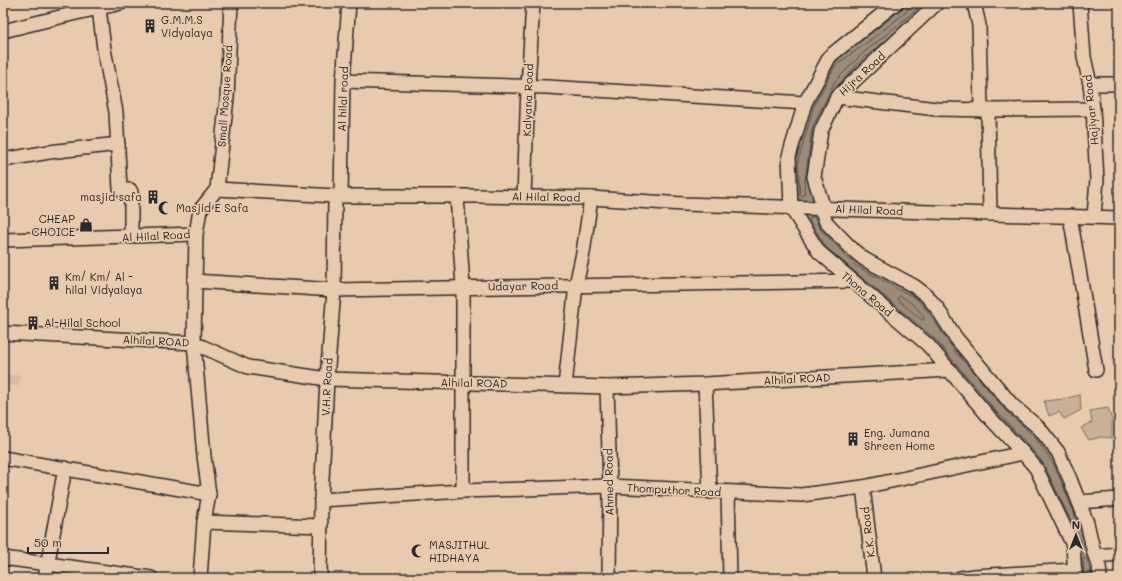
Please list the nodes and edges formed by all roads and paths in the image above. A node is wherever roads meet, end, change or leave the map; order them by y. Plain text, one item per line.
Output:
1 (121, 3) edge
2 (231, 3) edge
3 (349, 3) edge
4 (533, 3) edge
5 (896, 3) edge
6 (937, 3) edge
7 (974, 3) edge
8 (1080, 3) edge
9 (71, 8) edge
10 (98, 8) junction
11 (3, 31) edge
12 (343, 81) junction
13 (1090, 84) junction
14 (1119, 84) edge
15 (528, 86) junction
16 (837, 97) junction
17 (805, 103) junction
18 (1093, 109) junction
19 (984, 110) junction
20 (118, 144) junction
21 (3, 160) edge
22 (217, 189) junction
23 (338, 196) junction
24 (457, 196) junction
25 (524, 197) junction
26 (591, 198) junction
27 (791, 208) junction
28 (823, 209) junction
29 (990, 214) junction
30 (1070, 216) junction
31 (1094, 216) junction
32 (1119, 218) edge
33 (196, 234) junction
34 (130, 237) junction
35 (3, 240) edge
36 (194, 281) junction
37 (852, 281) junction
38 (576, 285) junction
39 (463, 287) junction
40 (334, 290) junction
41 (3, 334) edge
42 (194, 343) junction
43 (950, 370) junction
44 (1096, 370) dead end
45 (327, 380) junction
46 (464, 383) junction
47 (705, 384) junction
48 (565, 386) junction
49 (607, 387) junction
50 (1023, 453) junction
51 (3, 458) edge
52 (65, 468) junction
53 (610, 486) junction
54 (863, 487) junction
55 (463, 491) junction
56 (710, 492) junction
57 (728, 493) junction
58 (209, 494) junction
59 (1119, 499) edge
60 (321, 500) junction
61 (1079, 502) junction
62 (204, 522) junction
63 (321, 526) junction
64 (1119, 554) edge
65 (1095, 556) junction
66 (3, 558) edge
67 (48, 563) junction
68 (1075, 574) edge
69 (45, 578) edge
70 (151, 578) edge
71 (200, 578) edge
72 (320, 578) edge
73 (609, 578) edge
74 (730, 578) edge
75 (874, 578) edge
76 (960, 578) edge
77 (1100, 578) edge

1 - 10 street
2 - 22 street, Small Mosque Road
3 - 12 street, Al hilal road
4 - 15 street, Kalyana Road
5 - 17 street
6 - 16 street, Hijra Road
7 - 19 street
8 - 13 street, Hajiyar Road
9 - 10 street
9 - 11 street
10 - 20 street
12 - 15 street
12 - 23 street, Al hilal road
13 - 14 street
13 - 18 street, Hajiyar Road
15 - 17 street
15 - 25 street, Kalyana Road
16 - 19 street
16 - 28 street, Hijra Road
17 - 27 street
18 - 19 street
18 - 31 street, Hajiyar Road
19 - 29 street
20 - 21 street
20 - 34 street
22 - 23 street, Al Hilal Road
22 - 33 street, Al Hilal Road
23 - 24 street, Al Hilal Road
23 - 40 street, V.H.R Road
24 - 25 street, Al Hilal Road
24 - 39 street
25 - 26 street, Al Hilal Road
26 - 27 street, Al Hilal Road
26 - 38 street
27 - 28 street, Al Hilal Road
27 - 37 street, Thona Road
28 - 29 street, Al Hilal Road
28 - 61 street, Hijra Road
29 - 30 street, Al Hilal Road
30 - 31 street, Al Hilal Road
30 - 44 street
31 - 32 street, Al Hilal Road
33 - 34 street, Al Hilal Road
33 - 36 street
34 - 35 street, Al Hilal Road
36 - 40 street, Udayar Road
36 - 42 street
37 - 38 street, Udayar Road
37 - 43 street, Thona Road
38 - 39 street, Udayar Road
38 - 48 street
39 - 40 street, Udayar Road
39 - 46 street
40 - 45 street, V.H.R Road
41 - 42 street, Alhilal ROAD
42 - 45 street, Alhilal ROAD
42 - 58 street
43 - 47 street, Alhilal ROAD
43 - 50 street, Thona Road
45 - 46 street, Alhilal ROAD
45 - 60 street, V.H.R Road
46 - 48 street, Alhilal ROAD
46 - 55 street
47 - 49 street, Alhilal ROAD
47 - 56 street
48 - 49 street, Alhilal ROAD
49 - 53 street, Ahmed Road
50 - 54 street, Thomputhor Road
50 - 68 street, Thona Road
51 - 52 street
52 - 58 street
52 - 67 street
53 - 55 street, Thomputhor Road
53 - 56 street, Thomputhor Road
53 - 73 street, Ahmed Road
54 - 57 street, Thomputhor Road
54 - 75 street, K.K. Road
55 - 60 street, Thomputhor Road
56 - 57 street, Thomputhor Road
57 - 74 street
58 - 62 street
59 - 61 street
60 - 63 street, V.H.R Road
61 - 65 street, Hijra Road
62 - 63 street
62 - 71 street
63 - 72 street, V.H.R Road
64 - 65 street
65 - 77 street, Hijra Road
66 - 67 street
67 - 69 street
67 - 70 street
68 - 76 street

